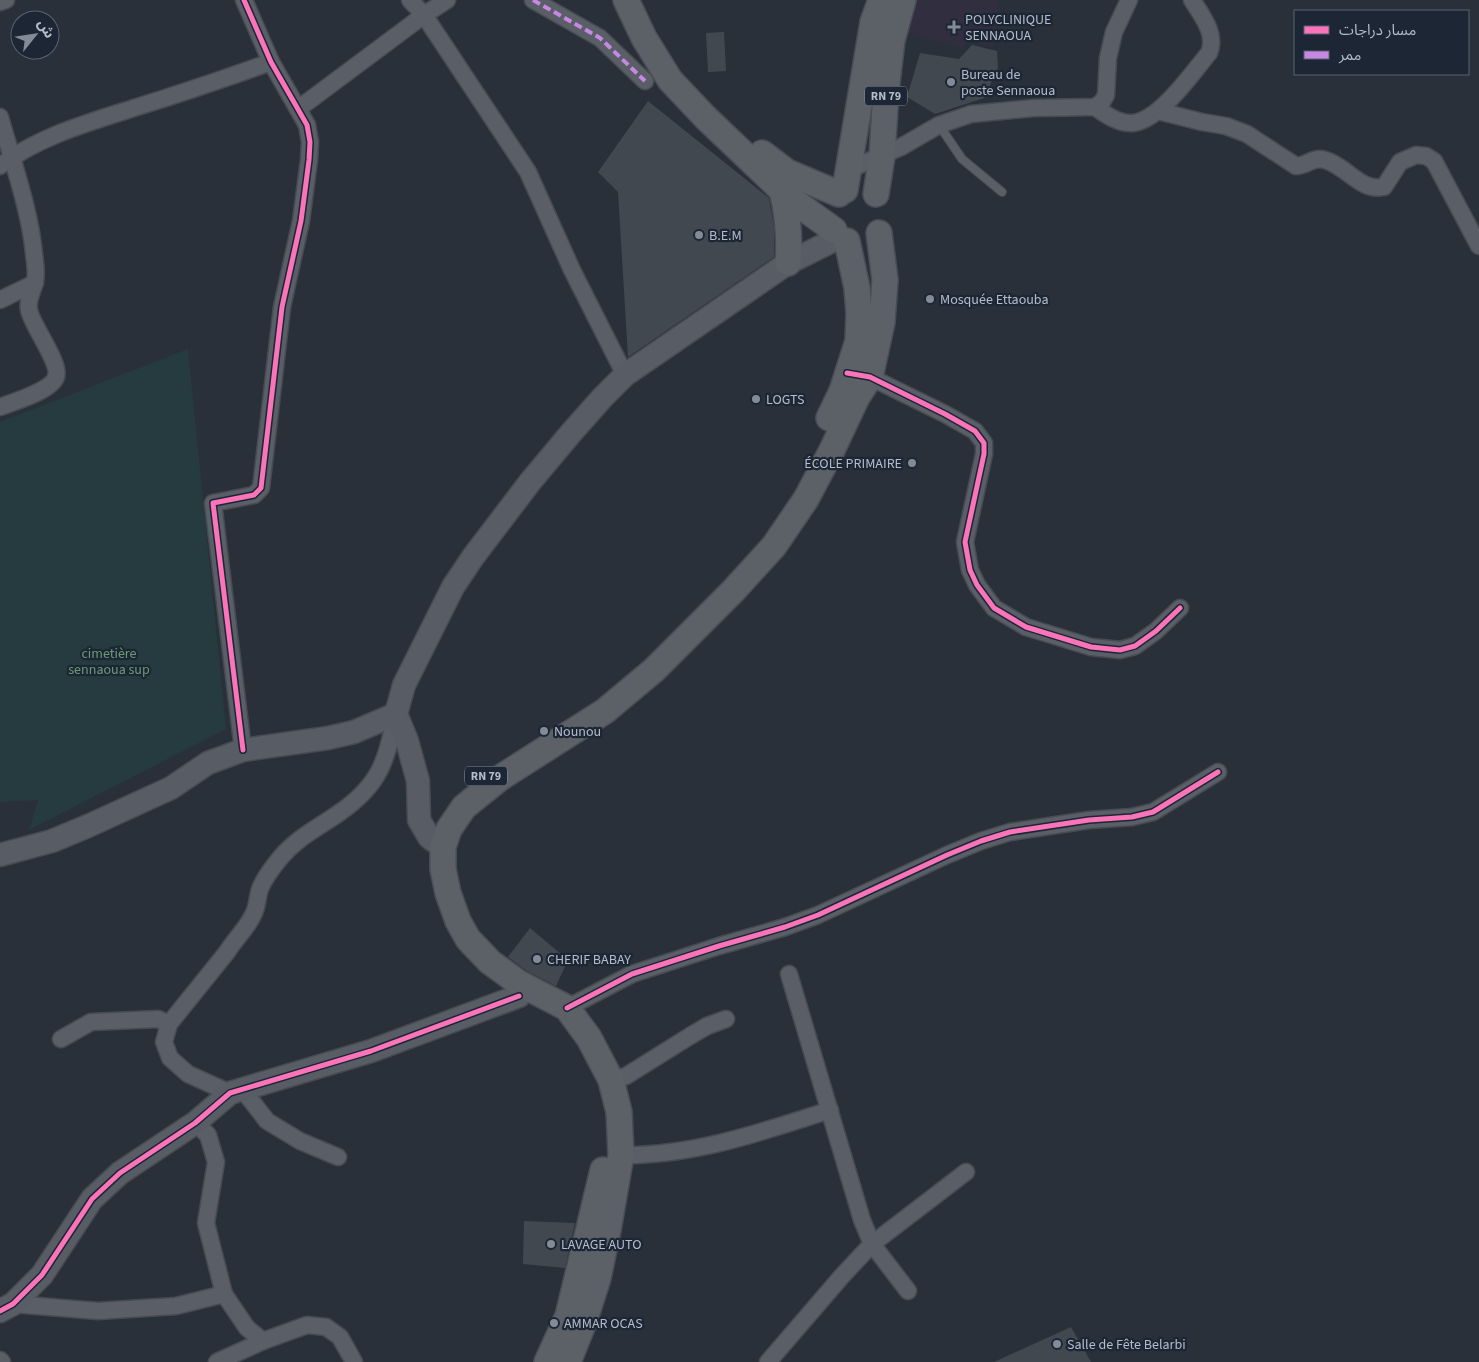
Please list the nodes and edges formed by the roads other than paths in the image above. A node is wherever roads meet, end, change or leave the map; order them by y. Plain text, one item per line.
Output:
1 (6, 0) edge
2 (244, 0) edge
3 (410, 0) edge
4 (447, 0) edge
5 (533, 0) edge
6 (626, 0) edge
7 (643, 0) edge
8 (881, 0) edge
9 (904, 0) edge
10 (1129, 0) edge
11 (1192, 0) edge
12 (0, 2) edge
13 (424, 15) junction
14 (271, 62) junction
15 (645, 80) dead end
16 (1095, 107) junction
17 (298, 109) junction
18 (1158, 111) junction
19 (0, 117) edge
20 (939, 125) junction
21 (882, 156) junction
22 (6, 162) edge
23 (844, 185) junction
24 (782, 190) junction
25 (1002, 192) dead end
26 (876, 194) junction
27 (879, 233) junction
28 (840, 236) junction
29 (1479, 246) edge
30 (788, 263) junction
31 (35, 283) junction
32 (0, 300) edge
33 (625, 375) junction
34 (858, 375) junction
35 (0, 407) edge
36 (1180, 608) dead end
37 (396, 714) junction
38 (243, 750) junction
39 (1218, 772) dead end
40 (434, 841) junction
41 (0, 854) edge
42 (789, 974) dead end
43 (520, 996) junction
44 (567, 1008) junction
45 (726, 1019) dead end
46 (169, 1024) junction
47 (61, 1039) dead end
48 (611, 1080) junction
49 (237, 1092) junction
50 (830, 1110) junction
51 (195, 1122) junction
52 (622, 1155) junction
53 (338, 1157) dead end
54 (966, 1172) dead end
55 (872, 1244) junction
56 (908, 1291) dead end
57 (224, 1294) junction
58 (7, 1308) edge
59 (263, 1341) junction
60 (217, 1362) edge
61 (354, 1362) edge
62 (547, 1362) edge
63 (568, 1362) edge
64 (768, 1362) edge

1 - 12 street
2 - 14 street
3 - 13 street
4 - 13 street
5 - 15 street
6 - 24 main road
7 - 23 main road
8 - 23 main road, RN 79
9 - 21 main road, RN 79
10 - 16 street
11 - 18 street
13 - 17 street
13 - 33 street
14 - 17 street
14 - 22 street
16 - 18 street
16 - 20 street
17 - 38 street
18 - 29 street
19 - 22 street
20 - 21 street
20 - 25 lane
21 - 23 street
21 - 26 main road, RN 79
22 - 31 street
23 - 26 main road
23 - 28 main road
24 - 28 main road
24 - 30 main road
26 - 27 main road
27 - 28 main road
27 - 34 main road
28 - 30 main road
28 - 34 main road, RN 79
30 - 33 main road
31 - 32 street
31 - 35 street
33 - 37 main road
34 - 36 street
34 - 40 main road, RN 79
34 - 44 main road
37 - 38 main road
37 - 40 main road
37 - 46 street
38 - 41 main road
39 - 44 street
40 - 43 main road, RN 79
42 - 50 street
43 - 49 main road
43 - 62 main road, RN 79
44 - 48 main road
45 - 48 street
46 - 47 street
46 - 49 street
48 - 52 main road
49 - 51 main road
49 - 53 street
50 - 52 street
50 - 55 street
51 - 57 street
51 - 58 main road
52 - 63 main road
54 - 55 street
55 - 56 street
55 - 64 street
57 - 58 street
57 - 59 street
59 - 60 street
59 - 61 street

